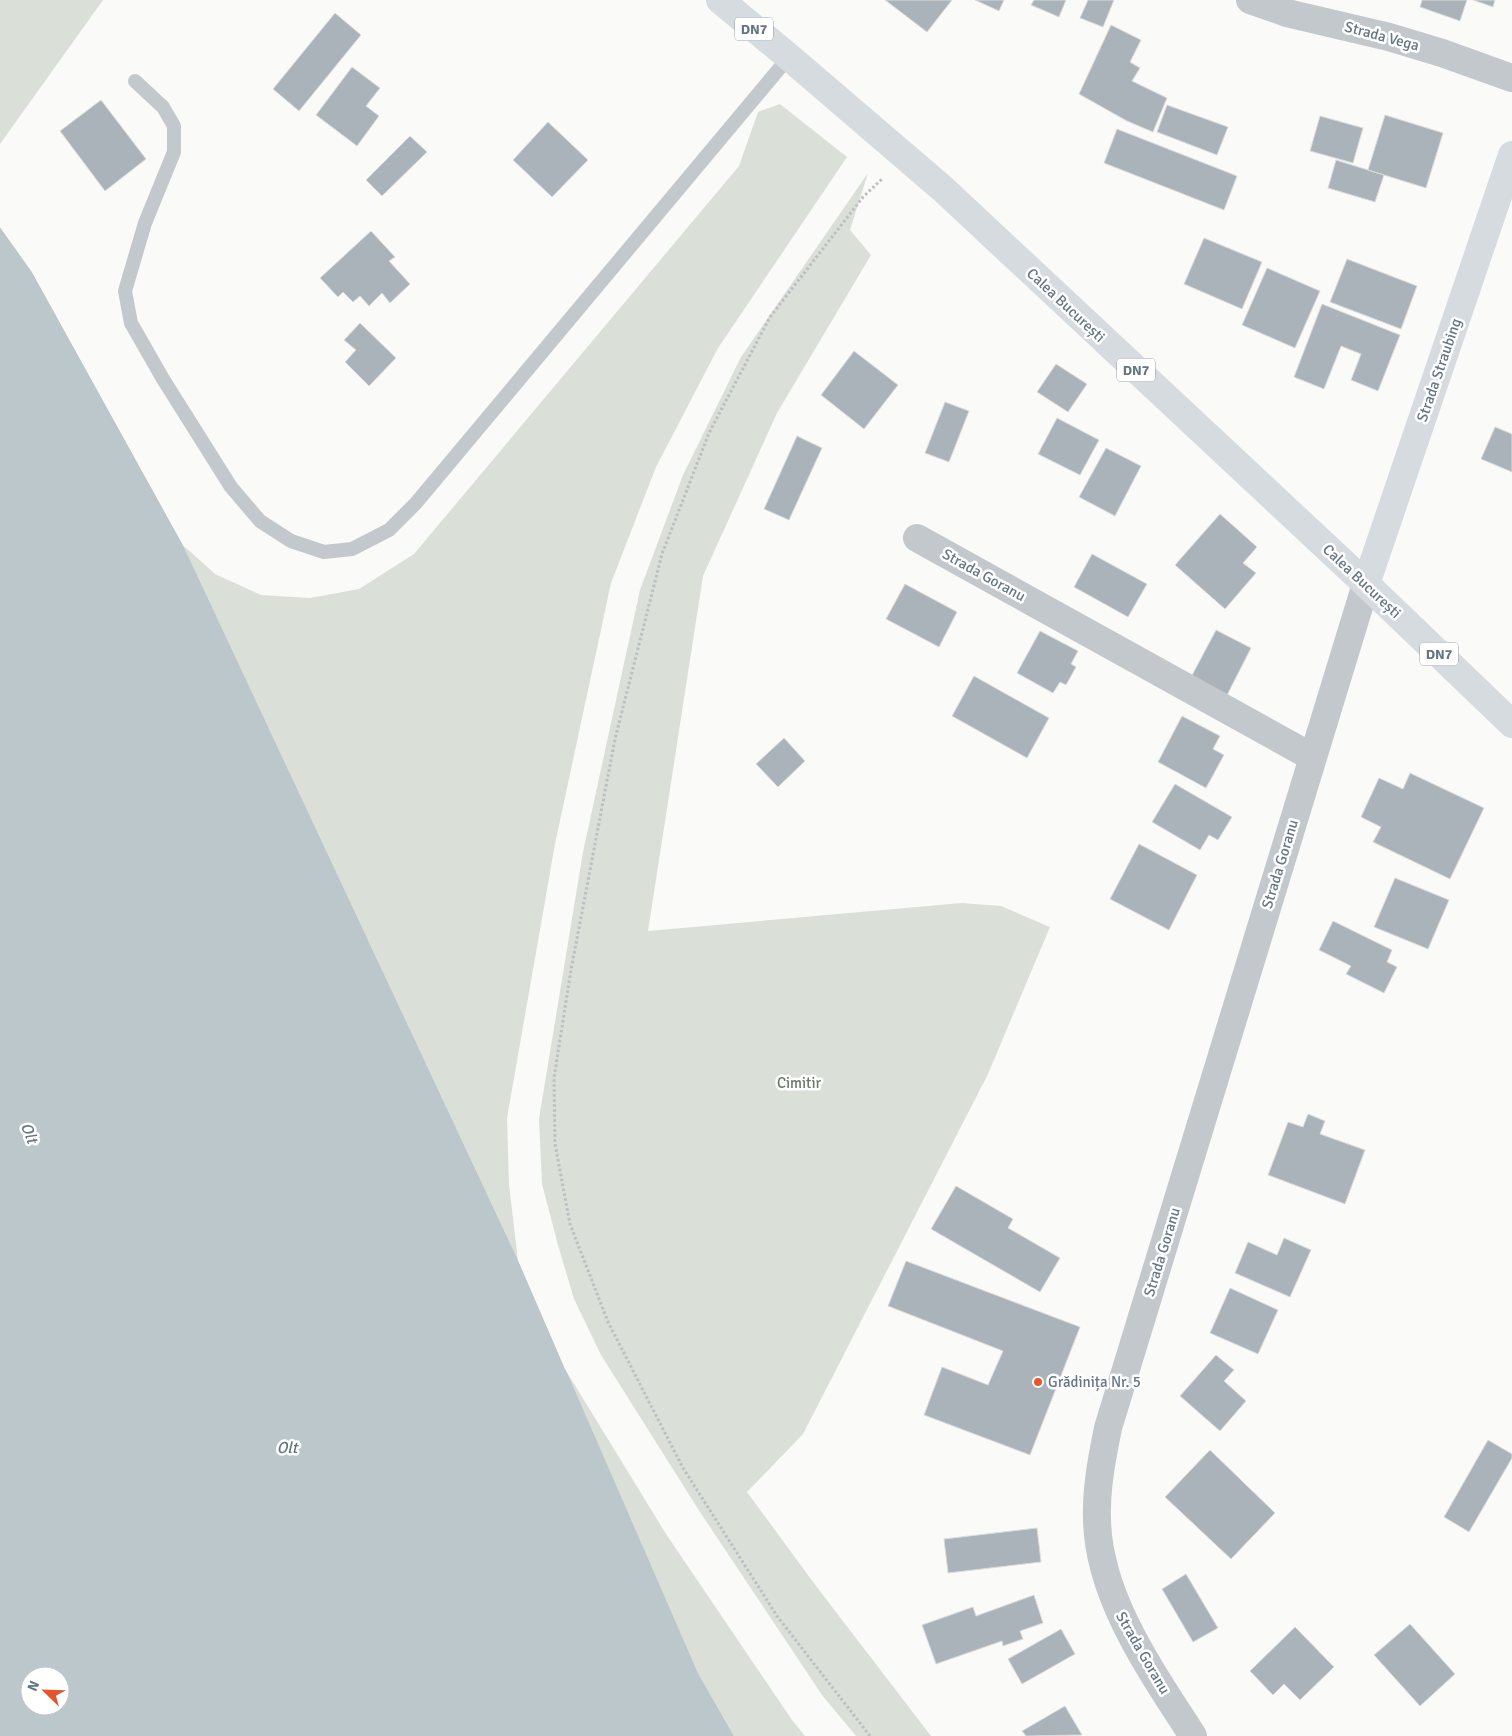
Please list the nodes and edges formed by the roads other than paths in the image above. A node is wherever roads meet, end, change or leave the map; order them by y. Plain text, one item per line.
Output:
1 (720, 0) edge
2 (1250, 0) edge
3 (789, 57) junction
4 (1512, 78) edge
5 (135, 81) dead end
6 (1512, 156) edge
7 (917, 538) dead end
8 (1366, 584) junction
9 (1512, 724) edge
10 (1312, 757) junction
11 (1193, 1736) edge

1 - 3 main road, Calea București / DN7
2 - 4 street, Strada Vega
3 - 5 lane
3 - 8 main road, Calea București / DN7
6 - 8 main road, Strada Straubing
7 - 10 street, Strada Goranu
8 - 9 main road, Calea București / DN7
8 - 10 street, Strada Goranu
10 - 11 street, Strada Goranu

